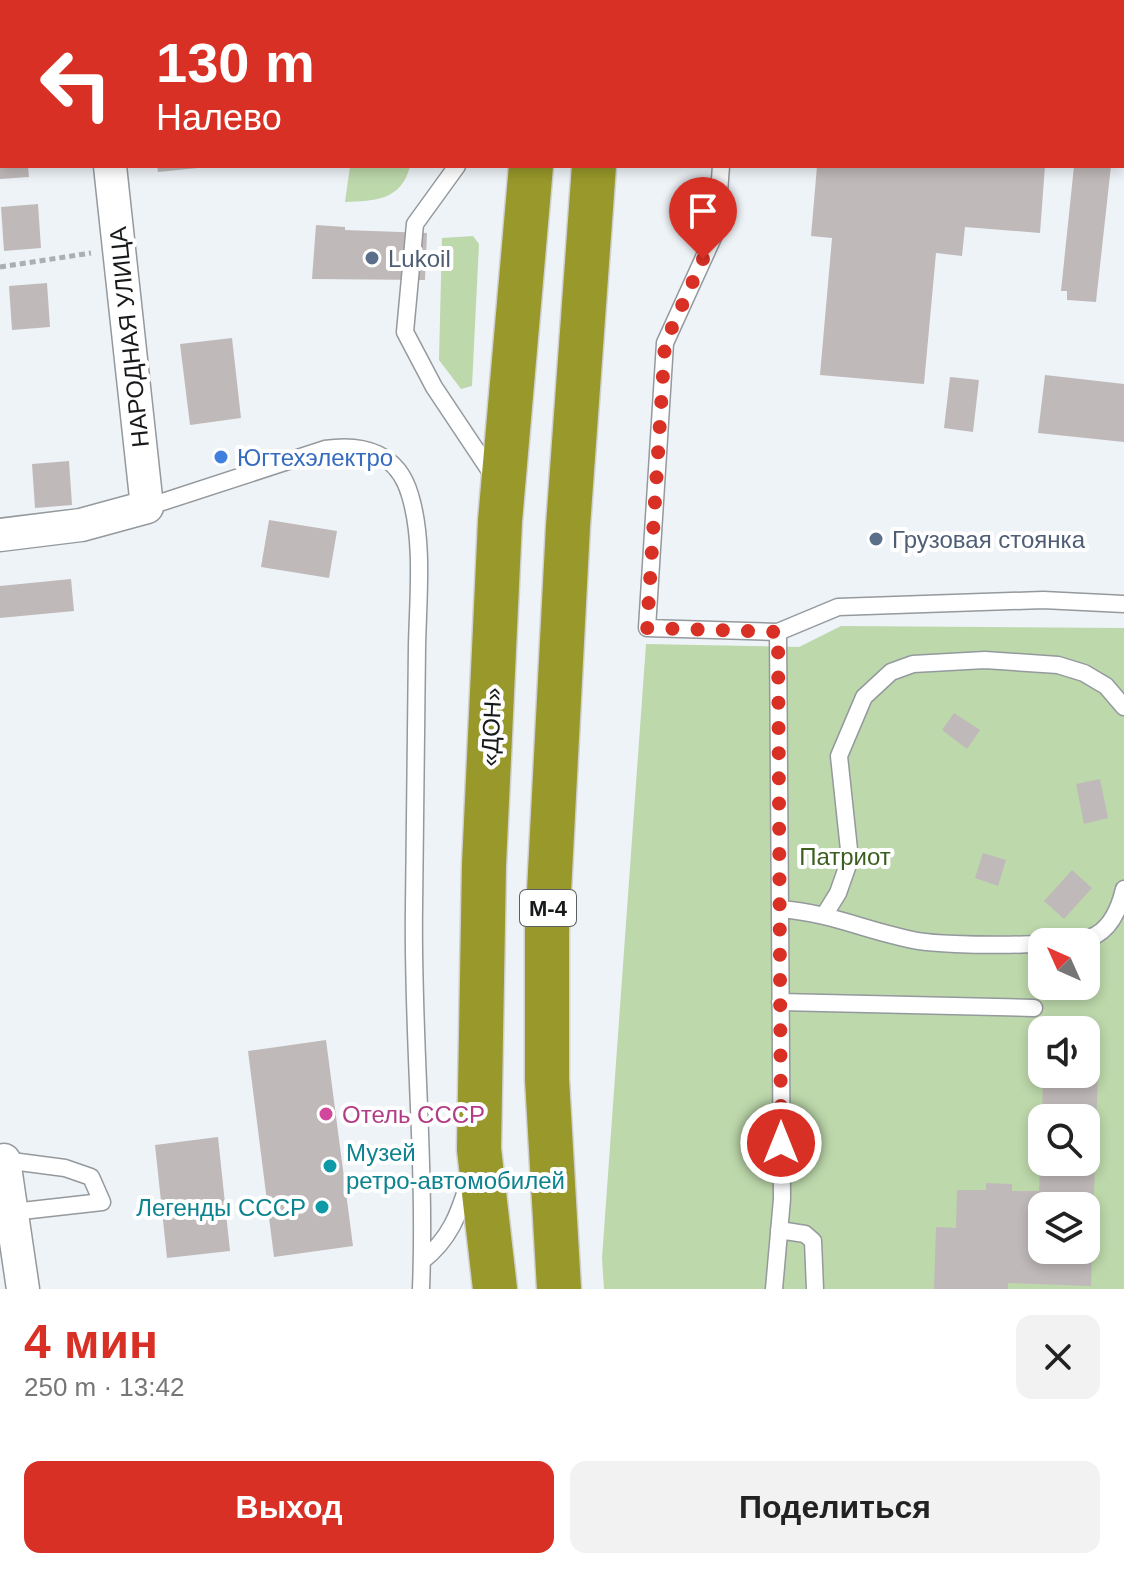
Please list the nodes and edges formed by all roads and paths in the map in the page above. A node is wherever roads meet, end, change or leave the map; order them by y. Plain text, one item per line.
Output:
1 (110, 168) edge
2 (456, 168) edge
3 (531, 168) edge
4 (594, 168) edge
5 (721, 168) edge
6 (120, 249) junction
7 (0, 267) edge
8 (503, 491) junction
9 (147, 507) junction
10 (0, 535) edge
11 (1124, 604) edge
12 (778, 632) junction
13 (1124, 707) edge
14 (1124, 889) edge
15 (780, 909) junction
16 (825, 914) junction
17 (780, 1002) junction
18 (1034, 1008) dead end
19 (479, 1149) junction
20 (2, 1158) edge
21 (779, 1230) junction
22 (422, 1261) junction
23 (23, 1289) edge
24 (421, 1289) edge
25 (472, 1289) edge
26 (495, 1289) edge
27 (559, 1289) edge
28 (774, 1289) edge
29 (815, 1289) edge

1 - 6 street, НАРОДНАЯ УЛИЦА
2 - 8 lane
3 - 8 highway, «ДОН»
4 - 27 highway, М-4
5 - 12 lane
6 - 7 path
6 - 9 street, НАРОДНАЯ УЛИЦА
8 - 19 highway, «ДОН»
9 - 10 street
9 - 22 lane
11 - 12 lane
12 - 15 lane
13 - 16 lane
14 - 16 lane
15 - 16 lane
15 - 17 lane
17 - 18 lane
17 - 21 lane
19 - 22 lane
19 - 25 highway
19 - 26 highway, «ДОН»
20 - 20 lane
20 - 23 street
21 - 28 lane
21 - 29 lane
22 - 24 lane

